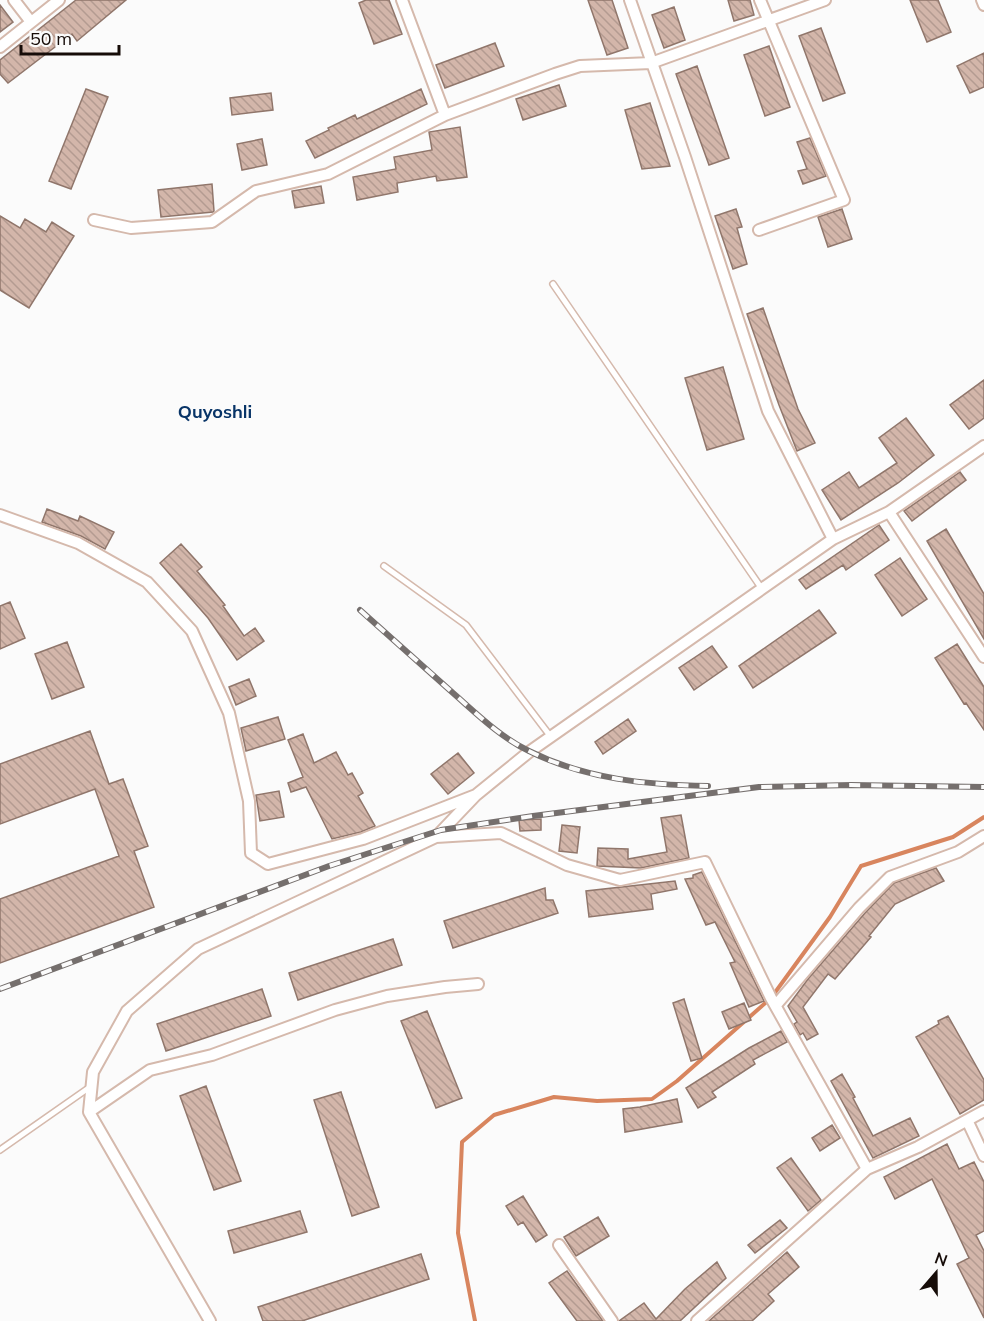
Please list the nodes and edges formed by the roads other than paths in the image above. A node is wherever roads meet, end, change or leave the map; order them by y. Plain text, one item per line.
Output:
1 (14, 0) edge
2 (59, 0) edge
3 (402, 0) edge
4 (630, 0) edge
5 (760, 0) edge
6 (825, 0) edge
7 (982, 0) edge
8 (984, 5) edge
9 (768, 21) junction
10 (31, 22) junction
11 (0, 47) edge
12 (651, 63) junction
13 (445, 115) junction
14 (94, 220) dead end
15 (759, 230) dead end
16 (554, 284) dead end
17 (984, 446) edge
18 (889, 512) junction
19 (0, 515) edge
20 (833, 539) junction
21 (384, 566) dead end
22 (762, 589) junction
23 (984, 657) edge
24 (551, 737) junction
25 (476, 795) junction
26 (984, 836) edge
27 (435, 837) junction
28 (478, 984) dead end
29 (776, 1005) junction
30 (91, 1086) junction
31 (984, 1111) edge
32 (89, 1112) junction
33 (967, 1120) junction
34 (0, 1150) edge
35 (984, 1156) edge
36 (867, 1169) junction
37 (559, 1245) dead end
38 (210, 1321) edge
39 (612, 1321) edge
40 (697, 1321) edge

1 - 10 street
2 - 10 street
3 - 13 street
4 - 12 street
5 - 9 street
6 - 9 street
7 - 8 street
9 - 12 street
9 - 15 street
10 - 11 street
12 - 13 street
12 - 20 street
13 - 14 street
16 - 22 lane
17 - 18 street
18 - 20 street
18 - 23 street
19 - 25 street
20 - 22 street
21 - 24 lane
22 - 24 street
24 - 25 street
25 - 27 street
26 - 29 street
27 - 29 street
27 - 30 street
28 - 32 street
29 - 36 street
30 - 32 street
30 - 34 lane
31 - 33 street
32 - 38 street
33 - 35 street
33 - 36 street
36 - 40 street
37 - 39 street

